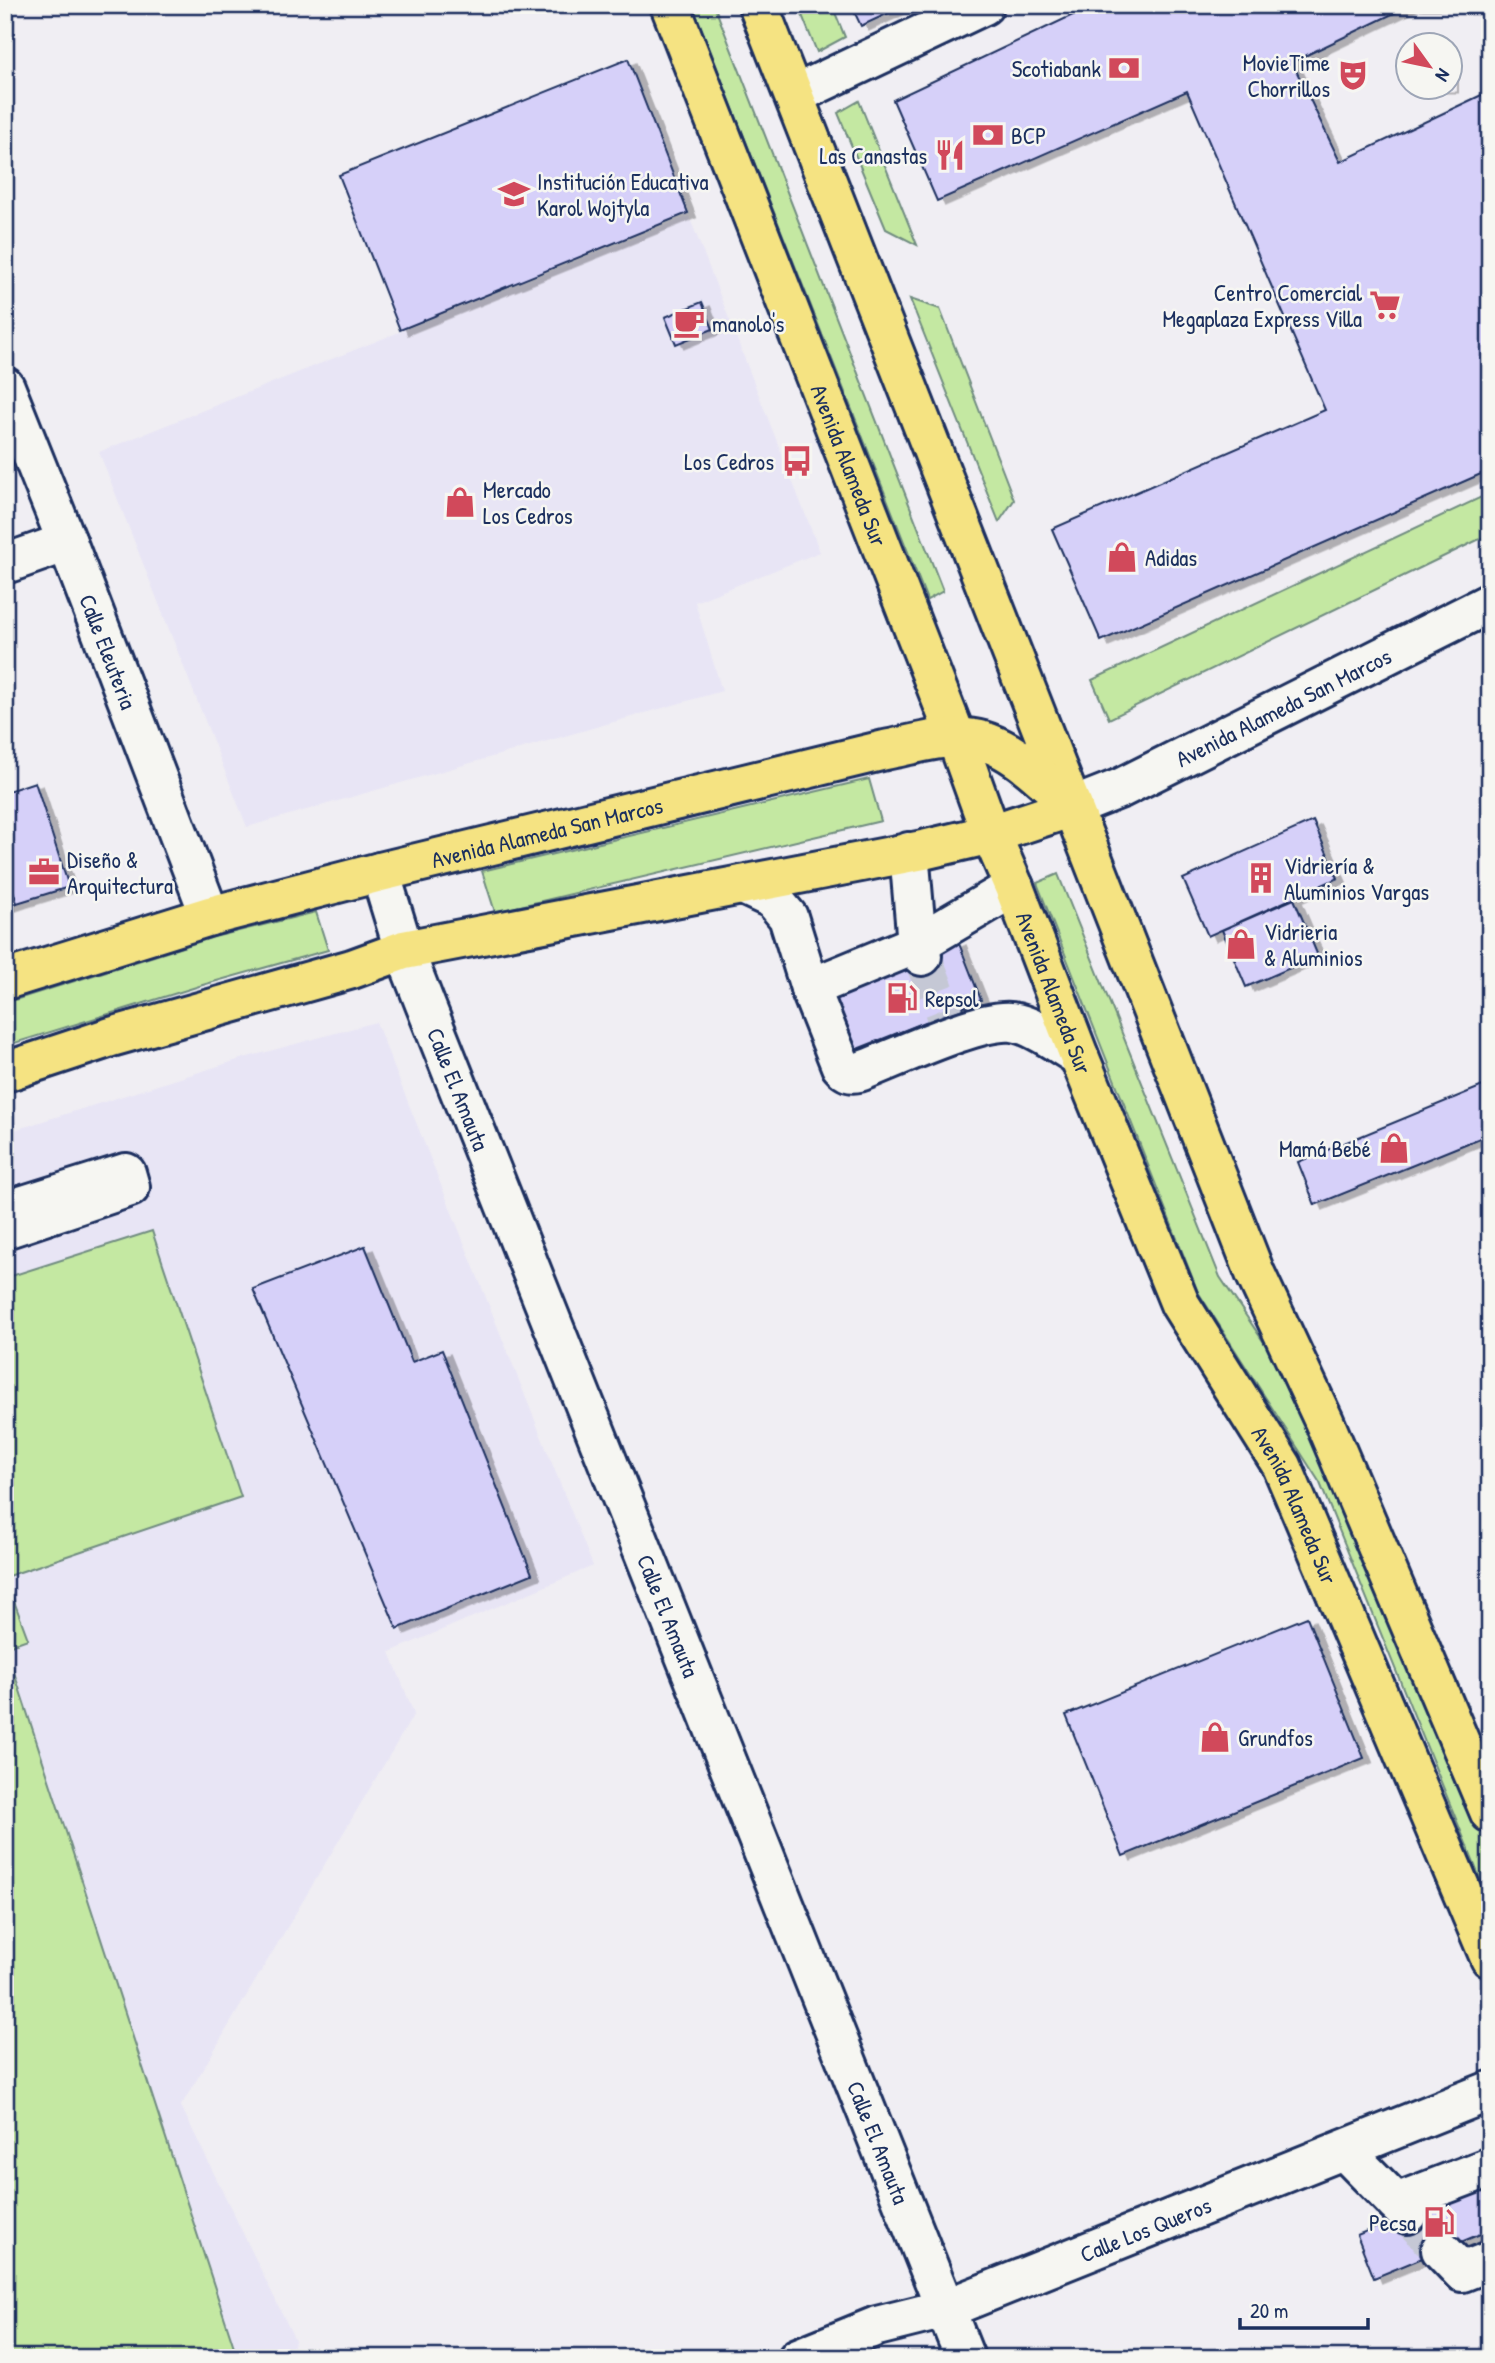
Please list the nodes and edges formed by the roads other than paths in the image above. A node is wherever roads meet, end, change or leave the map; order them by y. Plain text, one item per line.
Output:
1 (670, 5) edge
2 (758, 5) edge
3 (984, 5) edge
4 (794, 94) junction
5 (5, 387) edge
6 (67, 542) junction
7 (5, 564) edge
8 (1490, 603) edge
9 (956, 737) junction
10 (1073, 807) junction
11 (991, 834) junction
12 (909, 852) junction
13 (380, 872) junction
14 (743, 885) junction
15 (1014, 887) junction
16 (210, 916) junction
17 (404, 950) junction
18 (919, 950) junction
19 (5, 980) edge
20 (810, 988) junction
21 (1079, 1056) junction
22 (5, 1072) edge
23 (5, 1211) edge
24 (5, 1229) edge
25 (1490, 1813) edge
26 (1490, 1958) edge
27 (1485, 2104) edge
28 (1344, 2150) junction
29 (1490, 2167) edge
30 (1441, 2250) tunnel mouth
31 (1490, 2261) edge
32 (945, 2309) junction
33 (798, 2358) edge
34 (965, 2358) edge

1 - 9 main road, Avenida Alameda Sur
2 - 4 main road
3 - 4 street
4 - 10 main road
5 - 6 street, Calle Eleuteria
6 - 7 street
6 - 16 street, Calle Eleuteria
8 - 10 street, Avenida Alameda San Marcos
9 - 10 main road, Avenida Alameda San Marcos
9 - 11 main road, Avenida Alameda Sur
9 - 13 main road, Avenida Alameda San Marcos
10 - 11 main road, Avenida Alameda San Marcos
10 - 25 main road
11 - 12 main road, Avenida Alameda San Marcos
11 - 15 main road, Avenida Alameda Sur
12 - 14 main road, Avenida Alameda San Marcos
12 - 18 street
13 - 16 main road, Avenida Alameda San Marcos
13 - 17 street, Calle El Amauta
14 - 17 main road, Avenida Alameda San Marcos
14 - 20 street
15 - 18 street
15 - 21 main road, Avenida Alameda Sur
16 - 19 main road, Avenida Alameda San Marcos
17 - 22 main road, Avenida Alameda San Marcos
17 - 32 street, Calle El Amauta
18 - 20 street
20 - 21 street
21 - 26 main road, Avenida Alameda Sur
23 - 24 street
27 - 28 street, Calle Los Queros
28 - 29 street
28 - 32 street, Calle Los Queros
30 - 31 street
32 - 33 street, Calle Los Queros
32 - 34 street, Calle El Amauta

